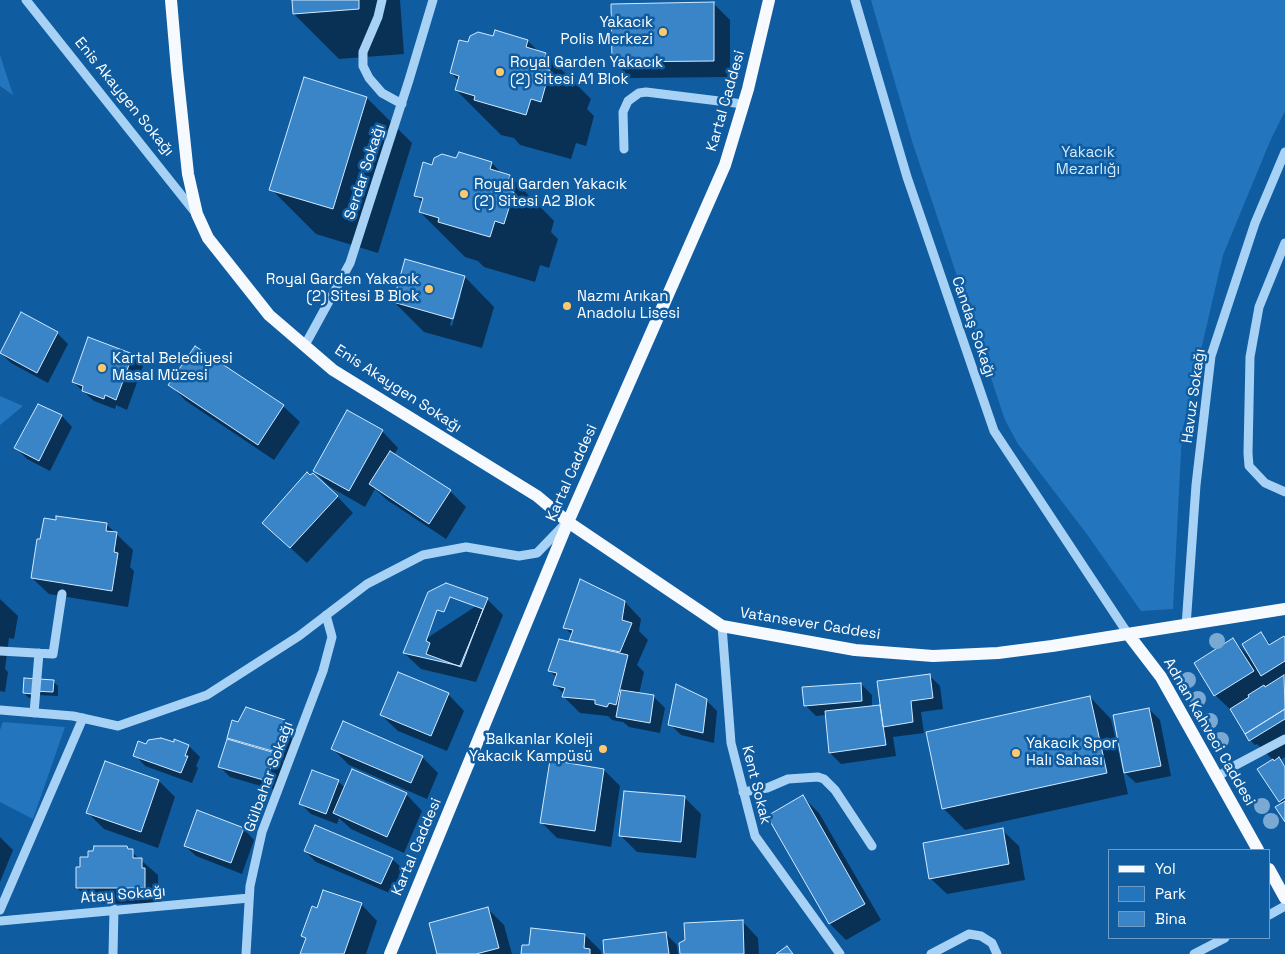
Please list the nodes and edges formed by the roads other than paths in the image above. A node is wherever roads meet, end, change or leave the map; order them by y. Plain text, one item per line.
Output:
1 (26, 0) edge
2 (171, 0) edge
3 (382, 0) edge
4 (433, 0) edge
5 (769, 0) edge
6 (855, 0) edge
7 (402, 104) junction
8 (743, 104) junction
9 (624, 149) dead end
10 (1285, 152) edge
11 (197, 214) junction
12 (1285, 243) edge
13 (305, 346) junction
14 (1285, 492) edge
15 (568, 522) junction
16 (62, 594) dead end
17 (1285, 609) edge
18 (326, 615) junction
19 (722, 626) junction
20 (1186, 626) junction
21 (1128, 634) junction
22 (0, 651) edge
23 (39, 654) junction
24 (0, 710) edge
25 (34, 713) junction
26 (84, 718) junction
27 (1285, 739) edge
28 (1217, 777) junction
29 (743, 792) junction
30 (872, 846) dead end
31 (1257, 849) edge
32 (1270, 871) edge
33 (249, 898) junction
34 (1285, 898) edge
35 (1285, 906) edge
36 (114, 909) junction
37 (0, 910) edge
38 (1270, 914) edge
39 (0, 921) edge
40 (1223, 939) edge
41 (113, 954) edge
42 (246, 954) edge
43 (390, 954) edge
44 (840, 954) edge
45 (931, 954) edge
46 (998, 954) edge
47 (1194, 954) edge

1 - 11 street, Enis Akaygen Sokağı
2 - 11 main road, Enis Akaygen Sokağı
3 - 7 street
4 - 7 street, Serdar Sokağı
5 - 8 main road, Kartal Caddesi
6 - 21 street, Candaş Sokağı
7 - 13 street, Serdar Sokağı
8 - 9 street
8 - 15 main road, Kartal Caddesi
10 - 20 street, Havuz Sokağı
11 - 13 main road, Enis Akaygen Sokağı
12 - 14 street
13 - 15 main road, Enis Akaygen Sokağı
15 - 18 street
15 - 19 main road, Vatansever Caddesi
15 - 43 main road, Kartal Caddesi
16 - 23 street
17 - 20 main road, Vatansever Caddesi
18 - 26 street
18 - 33 street, Gülbahar Sokağı
19 - 21 main road, Vatansever Caddesi
19 - 29 street, Kent Sokak
20 - 21 main road, Vatansever Caddesi
21 - 28 main road, Adnan Kahveci Caddesi
22 - 23 street
23 - 25 street
24 - 25 street
25 - 26 street
26 - 37 street
27 - 28 street
28 - 31 main road, Adnan Kahveci Caddesi
29 - 30 street
29 - 44 street, Kent Sokak
32 - 34 main road
33 - 36 street, Atay Sokağı
33 - 42 street, Gülbahar Sokağı
35 - 38 street
36 - 39 street, Atay Sokağı
36 - 41 street
40 - 47 street
45 - 46 street

